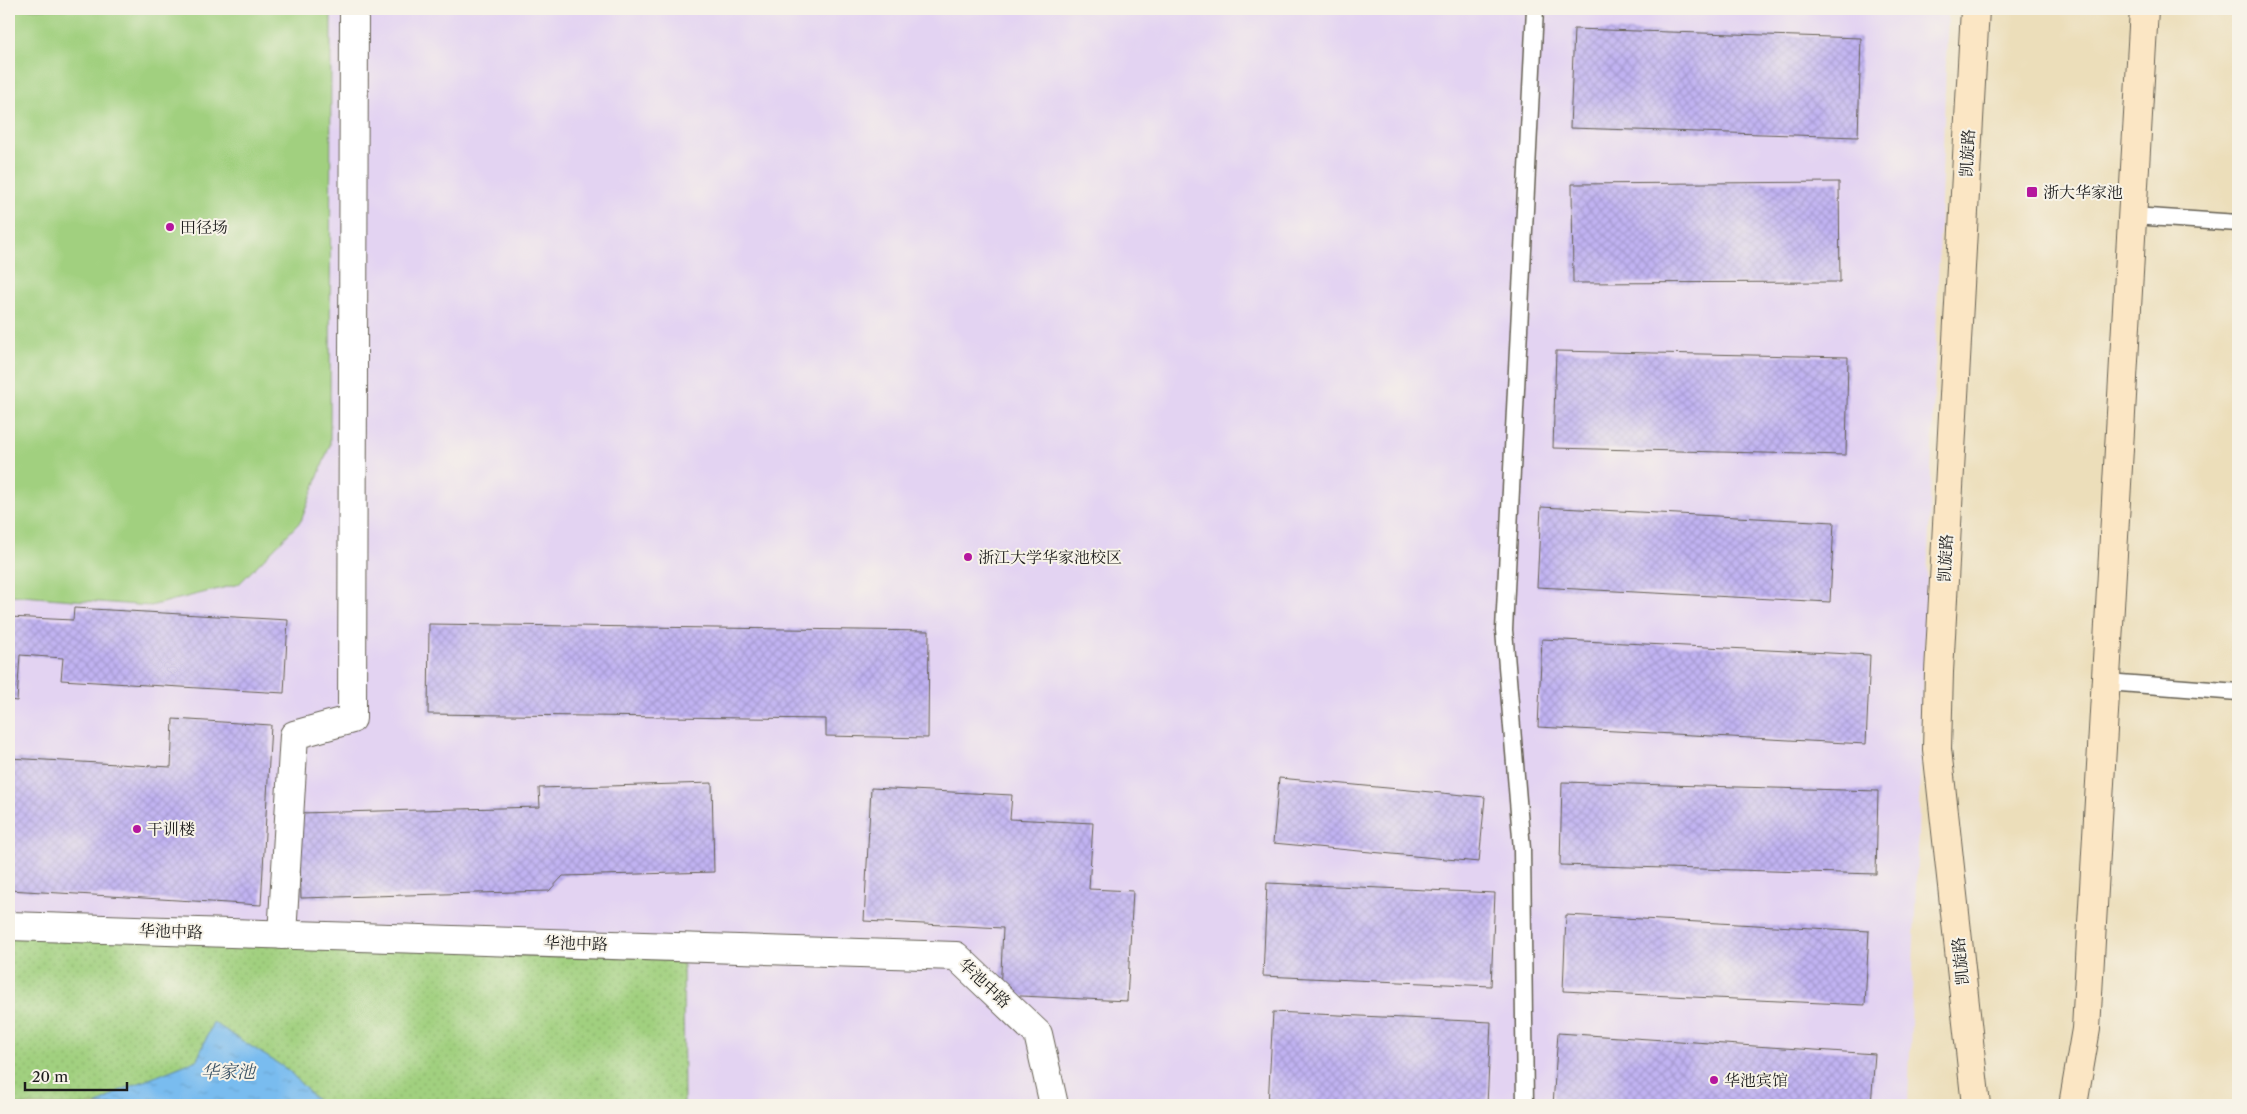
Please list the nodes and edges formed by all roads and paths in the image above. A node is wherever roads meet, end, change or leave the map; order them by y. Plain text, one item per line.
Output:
1 (354, 9) edge
2 (1535, 9) edge
3 (1975, 9) edge
4 (2144, 9) edge
5 (2133, 216) junction
6 (2238, 223) edge
7 (2107, 682) junction
8 (2238, 692) edge
9 (9, 926) edge
10 (282, 934) junction
11 (1054, 1105) edge
12 (1525, 1105) edge
13 (1976, 1105) edge
14 (2073, 1105) edge

1 - 10 street
2 - 12 lane
3 - 13 main road, 凯旋路
4 - 5 main road
5 - 6 lane
5 - 7 main road
7 - 8 lane
7 - 14 main road
9 - 10 street, 华池中路
10 - 11 street, 华池中路

